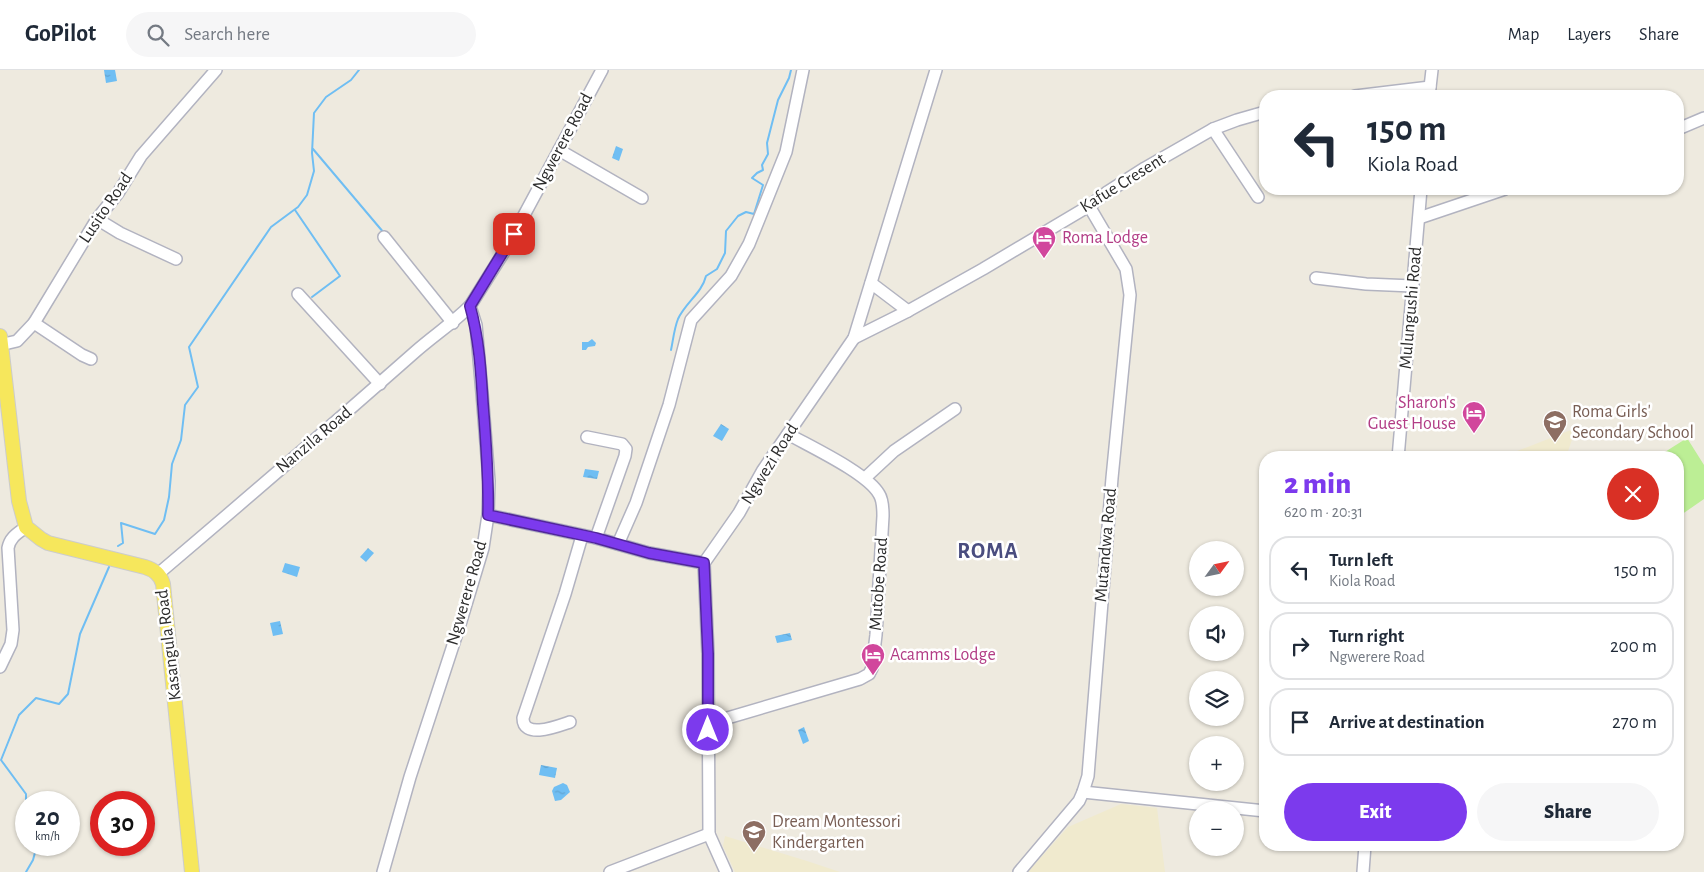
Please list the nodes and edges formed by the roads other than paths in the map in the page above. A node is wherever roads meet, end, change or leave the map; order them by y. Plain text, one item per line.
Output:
1 (216, 70) edge
2 (602, 70) edge
3 (803, 70) edge
4 (936, 70) edge
5 (1432, 70) edge
6 (1430, 90) edge
7 (1259, 114) edge
8 (1704, 118) edge
9 (1684, 126) edge
10 (1214, 129) junction
11 (559, 150) junction
12 (1421, 195) edge
13 (1487, 195) edge
14 (1258, 197) dead end
15 (642, 198) dead end
16 (1089, 206) junction
17 (1419, 218) junction
18 (97, 219) junction
19 (384, 237) dead end
20 (176, 259) dead end
21 (1316, 278) dead end
22 (871, 283) junction
23 (1413, 286) junction
24 (298, 294) dead end
25 (470, 306) junction
26 (908, 311) junction
27 (34, 323) junction
28 (453, 323) junction
29 (854, 338) junction
30 (0, 342) edge
31 (91, 359) dead end
32 (380, 384) junction
33 (955, 408) dead end
34 (788, 434) junction
35 (587, 437) dead end
36 (1399, 451) edge
37 (865, 478) junction
38 (488, 515) junction
39 (26, 527) junction
40 (582, 536) junction
41 (596, 538) junction
42 (618, 544) junction
43 (704, 563) junction
44 (158, 574) junction
45 (0, 667) edge
46 (570, 722) dead end
47 (707, 724) junction
48 (1083, 792) junction
49 (1259, 810) edge
50 (709, 834) junction
51 (1364, 851) edge
52 (192, 872) edge
53 (383, 872) edge
54 (610, 872) edge
55 (726, 872) edge
56 (1019, 872) edge
57 (1362, 872) edge

1 - 18 street, Lusito Road
2 - 11 street, Ngwerere Road
3 - 42 street
4 - 22 street, Ngwezi Road
5 - 6 street
7 - 10 street, Kafue Cresent
8 - 9 street
10 - 14 street
10 - 16 street, Kafue Cresent
11 - 15 street
11 - 25 street, Ngwerere Road
12 - 17 street, Mulungushi Road
13 - 17 street
16 - 26 street, Kafue Cresent
16 - 48 street, Mutandwa Road
17 - 23 street, Mulungushi Road
18 - 20 street
18 - 27 street, Lusito Road
19 - 28 street
21 - 23 street
22 - 26 street
22 - 29 street, Ngwezi Road
23 - 36 street, Mulungushi Road
24 - 32 street
25 - 28 street, Nanzila Road
25 - 38 street, Ngwerere Road
26 - 29 street, Kafue Cresent
27 - 30 street, Lusito Road
27 - 31 street
28 - 32 street, Nanzila Road
29 - 34 street, Ngwezi Road
30 - 39 main road
32 - 44 street, Nanzila Road
33 - 37 street
34 - 37 street, Mutobe Road
34 - 43 street, Ngwezi Road
35 - 41 street
37 - 47 street, Mutobe Road
38 - 40 street
38 - 53 street, Ngwerere Road
39 - 44 main road, Kasangula Road
39 - 45 street
40 - 41 street
40 - 46 street
41 - 42 street
42 - 43 street
43 - 47 street
44 - 52 main road, Kasangula Road
47 - 50 street
48 - 49 street
48 - 56 street, Mutandwa Road
50 - 54 street
50 - 55 street
51 - 57 street

